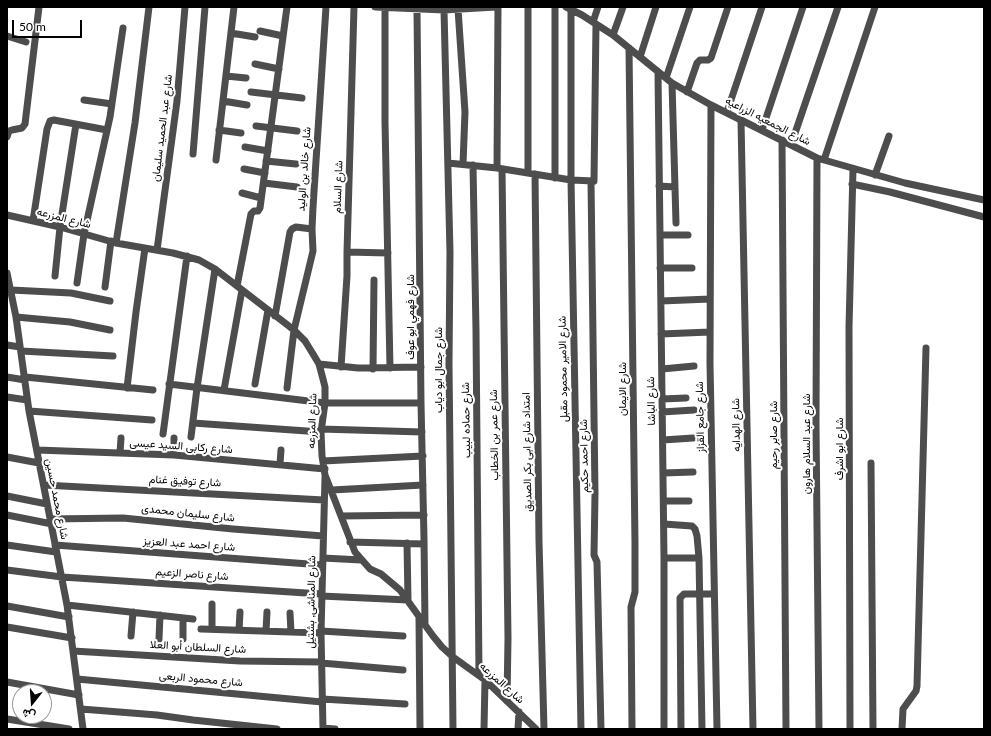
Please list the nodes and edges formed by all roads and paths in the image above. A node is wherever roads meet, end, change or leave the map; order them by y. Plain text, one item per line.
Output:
1 (31, 7) edge
2 (149, 7) edge
3 (185, 7) edge
4 (205, 7) edge
5 (234, 7) edge
6 (287, 7) edge
7 (326, 7) edge
8 (354, 7) edge
9 (375, 7) edge
10 (493, 7) edge
11 (497, 7) edge
12 (528, 7) edge
13 (555, 7) edge
14 (598, 7) edge
15 (623, 7) edge
16 (656, 7) edge
17 (690, 7) edge
18 (728, 7) edge
19 (762, 7) edge
20 (803, 7) edge
21 (838, 7) edge
22 (875, 7) edge
23 (39, 8) edge
24 (385, 8) edge
25 (396, 8) edge
26 (569, 8) edge
27 (421, 9) edge
28 (455, 9) edge
29 (444, 10) junction
30 (595, 23) junction
31 (123, 28) dead end
32 (260, 31) dead end
33 (231, 34) junction
34 (613, 35) junction
35 (7, 36) edge
36 (283, 36) junction
37 (255, 37) dead end
38 (26, 42) dead end
39 (629, 48) junction
40 (640, 57) junction
41 (255, 64) dead end
42 (279, 69) junction
43 (658, 73) junction
44 (226, 76) junction
45 (246, 78) dead end
46 (669, 80) junction
47 (251, 92) dead end
48 (687, 92) junction
49 (275, 95) junction
50 (302, 98) dead end
51 (84, 100) dead end
52 (223, 101) junction
53 (112, 104) junction
54 (247, 105) dead end
55 (711, 105) junction
56 (727, 112) junction
57 (741, 120) junction
58 (76, 124) junction
59 (256, 126) dead end
60 (271, 128) junction
61 (107, 130) junction
62 (219, 130) junction
63 (762, 130) junction
64 (297, 131) dead end
65 (241, 133) dead end
66 (7, 136) edge
67 (889, 136) dead end
68 (782, 140) junction
69 (791, 145) junction
70 (245, 147) dead end
71 (268, 151) junction
72 (193, 154) dead end
73 (820, 159) junction
74 (216, 160) dead end
75 (266, 162) junction
76 (448, 162) junction
77 (296, 164) dead end
78 (463, 164) junction
79 (473, 165) junction
80 (500, 168) junction
81 (244, 169) dead end
82 (853, 169) junction
83 (265, 173) junction
84 (531, 173) junction
85 (875, 175) junction
86 (555, 178) junction
87 (571, 180) junction
88 (592, 181) junction
89 (264, 183) junction
90 (852, 184) junction
91 (659, 186) junction
92 (297, 187) dead end
93 (675, 187) junction
94 (242, 193) dead end
95 (261, 198) junction
96 (983, 198) edge
97 (7, 215) edge
98 (984, 217) edge
99 (33, 221) junction
100 (676, 223) dead end
101 (60, 227) junction
102 (312, 229) junction
103 (84, 234) junction
104 (660, 235) junction
105 (688, 235) dead end
106 (113, 242) junction
107 (145, 248) junction
108 (157, 250) junction
109 (347, 252) junction
110 (388, 252) junction
111 (187, 256) junction
112 (660, 268) junction
113 (692, 268) dead end
114 (215, 269) junction
115 (7, 273) edge
116 (55, 276) dead end
117 (374, 280) dead end
118 (77, 283) dead end
119 (105, 286) dead end
120 (240, 288) junction
121 (11, 290) junction
122 (710, 299) junction
123 (110, 301) dead end
124 (660, 301) junction
125 (268, 310) junction
126 (12, 313) edge
127 (275, 316) junction
128 (110, 330) dead end
129 (294, 330) junction
130 (710, 332) junction
131 (661, 334) junction
132 (7, 345) edge
133 (926, 348) dead end
134 (20, 349) junction
135 (113, 356) dead end
136 (319, 364) junction
137 (694, 366) dead end
138 (341, 367) junction
139 (421, 367) junction
140 (390, 368) junction
141 (373, 369) junction
142 (662, 369) junction
143 (7, 377) edge
144 (25, 379) junction
145 (169, 384) junction
146 (255, 384) dead end
147 (127, 388) junction
148 (197, 388) junction
149 (287, 388) dead end
150 (153, 390) dead end
151 (224, 390) junction
152 (7, 397) edge
153 (686, 398) dead end
154 (662, 399) junction
155 (27, 400) junction
156 (325, 403) junction
157 (421, 403) junction
158 (694, 410) dead end
159 (29, 412) junction
160 (662, 412) junction
161 (152, 420) dead end
162 (193, 422) junction
163 (321, 431) junction
164 (422, 432) junction
165 (163, 434) dead end
166 (191, 437) dead end
167 (121, 438) dead end
168 (174, 438) dead end
169 (693, 438) dead end
170 (663, 440) junction
171 (37, 450) junction
172 (282, 450) dead end
173 (120, 453) junction
174 (174, 455) junction
175 (423, 456) junction
176 (7, 457) edge
177 (323, 461) junction
178 (39, 463) junction
179 (871, 463) dead end
180 (280, 464) junction
181 (325, 472) junction
182 (693, 472) dead end
183 (663, 473) junction
184 (44, 485) junction
185 (423, 485) junction
186 (332, 490) junction
187 (7, 496) edge
188 (324, 500) junction
189 (664, 501) junction
190 (689, 501) dead end
191 (47, 504) junction
192 (7, 515) edge
193 (424, 515) junction
194 (341, 516) junction
195 (51, 521) junction
196 (664, 524) junction
197 (323, 536) junction
198 (350, 542) junction
199 (407, 544) junction
200 (424, 544) junction
201 (7, 545) edge
202 (56, 548) junction
203 (664, 558) junction
204 (699, 558) junction
205 (361, 560) junction
206 (322, 562) junction
207 (7, 570) edge
208 (62, 577) junction
209 (700, 594) junction
210 (714, 594) junction
211 (321, 595) junction
212 (408, 600) junction
213 (212, 604) dead end
214 (67, 605) junction
215 (7, 606) edge
216 (133, 612) junction
217 (240, 612) dead end
218 (267, 612) dead end
219 (290, 612) dead end
220 (160, 615) junction
221 (419, 616) junction
222 (68, 617) junction
223 (183, 618) junction
224 (193, 619) dead end
225 (425, 625) junction
226 (7, 627) edge
227 (201, 629) dead end
228 (212, 629) junction
229 (239, 630) junction
230 (266, 631) junction
231 (291, 632) junction
232 (321, 632) junction
233 (131, 636) dead end
234 (403, 636) dead end
235 (72, 638) junction
236 (159, 639) dead end
237 (183, 639) dead end
238 (73, 651) junction
239 (452, 656) junction
240 (321, 663) junction
241 (403, 670) dead end
242 (77, 678) junction
243 (482, 678) junction
244 (7, 682) edge
245 (79, 695) junction
246 (322, 700) junction
247 (507, 701) junction
248 (405, 704) dead end
249 (80, 709) junction
250 (519, 712) junction
251 (7, 719) edge
252 (69, 729) edge
253 (83, 729) edge
254 (277, 729) edge
255 (323, 729) edge
256 (335, 729) edge
257 (420, 729) edge
258 (453, 729) edge
259 (484, 729) edge
260 (518, 729) edge
261 (536, 729) edge
262 (544, 729) edge
263 (581, 729) edge
264 (600, 729) edge
265 (632, 729) edge
266 (664, 729) edge
267 (681, 729) edge
268 (702, 729) edge
269 (717, 729) edge
270 (753, 729) edge
271 (786, 729) edge
272 (819, 729) edge
273 (850, 729) edge
274 (873, 729) edge
275 (902, 729) edge

1 - 23 street
2 - 106 street
3 - 108 street, شارع عبد الحميد سليمان
4 - 72 street
5 - 33 street
6 - 36 street
7 - 102 street, شارع خالد بن الوليد
8 - 109 street, شارع السلام
9 - 24 street
10 - 11 street
10 - 28 street
11 - 80 street, شارع عمر بن الخطاب
12 - 84 street, امتداد شارع ابى بكر الصديق
13 - 86 street
14 - 30 street, شارع احمد حكيم
15 - 34 street
16 - 40 street
17 - 46 street
18 - 48 street
19 - 56 street
20 - 63 street
21 - 69 street
22 - 73 street, شارع عبد السلام هارون
23 - 66 street
24 - 25 street
24 - 110 street
25 - 27 street
26 - 30 street, شارع الجمعيه الزراعيه
26 - 87 street, شارع الامير محمود مقبل
27 - 29 street
27 - 139 street, شارع فهمي ابو عوف
28 - 29 street
28 - 78 street
29 - 76 street, شارع جمال ابو دياب
30 - 34 street, شارع الجمعيه الزراعيه
30 - 88 street, شارع احمد حكيم
31 - 53 street
32 - 36 street
33 - 37 street
33 - 44 street
34 - 39 street, شارع الجمعيه الزراعيه
35 - 38 street
36 - 42 street
39 - 40 street, شارع الجمعيه الزراعيه
39 - 265 street, شارع الايمان
40 - 43 street, شارع الجمعيه الزراعيه
41 - 42 street
42 - 49 street
43 - 46 street, شارع الجمعيه الزراعيه
43 - 91 street, شارع الباشا
44 - 45 street
44 - 52 street
46 - 48 street, شارع الجمعيه الزراعيه
46 - 93 street
47 - 49 street
48 - 55 street, شارع الجمعيه الزراعيه
49 - 50 street
49 - 60 street
51 - 53 street
52 - 54 street
52 - 62 street
53 - 61 street
55 - 56 street, شارع الجمعيه الزراعيه
55 - 122 street, شارع جامع القزاز
56 - 57 street, شارع الجمعيه الزراعيه
57 - 63 street, شارع الجمعيه الزراعيه
57 - 270 street, شارع الهدايه
58 - 61 street
58 - 99 street
58 - 101 street
59 - 60 street
60 - 64 street
60 - 71 street
61 - 103 street
62 - 65 street
62 - 74 street
63 - 68 street, شارع الجمعيه الزراعيه
67 - 85 street
68 - 69 street, شارع الجمعيه الزراعيه
68 - 271 street, شارع صابر رحيم
69 - 73 street, شارع الجمعيه الزراعيه
70 - 71 street
71 - 75 street
73 - 82 street, شارع الجمعيه الزراعيه
73 - 272 street, شارع عبد السلام هارون
75 - 77 street
75 - 83 street
76 - 78 street
76 - 239 street, شارع جمال ابو دياب
78 - 79 street
79 - 80 street
79 - 243 street, شارع حماده لبيب
80 - 84 street
80 - 247 street, شارع عمر بن الخطاب
81 - 83 street
82 - 85 street, شارع الجمعيه الزراعيه
82 - 90 street, شارع ابو اشرف
83 - 89 street
84 - 86 street
84 - 262 street, امتداد شارع ابى بكر الصديق
85 - 96 street, شارع الجمعيه الزراعيه
86 - 87 street
87 - 88 street
87 - 263 street, شارع الامير محمود مقبل
88 - 264 street, شارع احمد حكيم
89 - 92 street
89 - 95 street
90 - 98 street
90 - 273 street, شارع ابو اشرف
91 - 93 street
91 - 104 street, شارع الباشا
93 - 100 street
94 - 95 street
95 - 120 street
97 - 99 street, شارع المزرعه
99 - 101 street, شارع المزرعه
101 - 103 street, شارع المزرعه
101 - 116 street
102 - 127 street
102 - 129 street, شارع خالد بن الوليد
103 - 106 street, شارع المزرعه
103 - 118 street
104 - 105 street
104 - 112 street, شارع الباشا
106 - 107 street, شارع المزرعه
106 - 119 street
107 - 108 street, شارع المزرعه
107 - 147 street
108 - 111 street, شارع المزرعه
109 - 110 street
109 - 138 street, شارع السلام
110 - 140 street
111 - 114 street, شارع المزرعه
111 - 145 street
112 - 113 street
112 - 124 street, شارع الباشا
114 - 120 street, شارع المزرعه
114 - 148 street
115 - 121 street, شارع محمد حسين
117 - 141 street
120 - 125 street, شارع المزرعه
120 - 151 street
121 - 123 street
121 - 126 street, شارع محمد حسين
122 - 124 street
122 - 130 street, شارع جامع القزاز
124 - 131 street, شارع الباشا
125 - 127 street, شارع المزرعه
125 - 146 street
126 - 128 street
126 - 134 street, شارع محمد حسين
127 - 129 street, شارع المزرعه
129 - 136 street, شارع المزرعه
129 - 149 street, شارع خالد بن الوليد
130 - 131 street
130 - 210 street, شارع جامع القزاز
131 - 142 street, شارع الباشا
132 - 134 street
133 - 275 street
134 - 135 street
134 - 144 street, شارع محمد حسين
136 - 138 street
136 - 156 street, شارع المزرعه
137 - 142 street
138 - 141 street
139 - 140 street
139 - 157 street, شارع فهمي ابو عوف
140 - 141 street
142 - 154 street, شارع الباشا
143 - 144 street
144 - 147 street
144 - 155 street, شارع محمد حسين
145 - 148 street
145 - 165 street
147 - 150 street
148 - 151 street
148 - 162 street
151 - 156 street
152 - 155 street
153 - 154 street
154 - 160 street, شارع الباشا
155 - 159 street, شارع محمد حسين
156 - 157 street
156 - 163 street, شارع المزرعه
157 - 164 street, شارع فهمي ابو عوف
158 - 160 street
159 - 161 street
159 - 171 street, شارع محمد حسين
160 - 170 street, شارع الباشا
162 - 163 street
162 - 166 street
163 - 164 street
163 - 177 street, شارع المزرعه
164 - 175 street, شارع فهمي ابو عوف
167 - 173 street
168 - 174 street
169 - 170 street
170 - 183 street, شارع الباشا
171 - 173 street, شارع ركابى السيد عيسى
171 - 178 street, شارع محمد حسين
172 - 180 street
173 - 174 street, شارع ركابى السيد عيسى
174 - 180 street, شارع ركابى السيد عيسى
175 - 177 street
175 - 185 street, شارع فهمي ابو عوف
176 - 178 street
177 - 181 street, شارع المزرعه
178 - 184 street, شارع محمد حسين
179 - 274 street
180 - 181 street, شارع ركابى السيد عيسى
181 - 186 street, شارع المزرعه
181 - 188 street, شارع المناشى, بشتيل
182 - 183 street
183 - 189 street, شارع الباشا
184 - 188 street, شارع توفيق غنام
184 - 191 street, شارع محمد حسين
185 - 186 street
185 - 193 street, شارع فهمي ابو عوف
186 - 194 street, شارع المزرعه
187 - 191 street
188 - 197 street, شارع المناشى, بشتيل
189 - 190 street
189 - 196 street, شارع الباشا
191 - 195 street, شارع محمد حسين
192 - 195 street, شارع سليمان محمدى
193 - 194 street
193 - 200 street, شارع فهمي ابو عوف
194 - 198 street, شارع المزرعه
195 - 197 street, شارع سليمان محمدى
195 - 202 street, شارع محمد حسين
196 - 203 street, شارع الباشا
196 - 204 street
197 - 206 street, شارع المناشى, بشتيل
198 - 199 street
198 - 205 street, شارع المزرعه
199 - 200 street
199 - 212 street
200 - 225 street, شارع فهمي ابو عوف
201 - 202 street, شارع احمد عبد العزيز
202 - 206 street, شارع احمد عبد العزيز
202 - 208 street, شارع محمد حسين
203 - 204 street
203 - 266 street, شارع الباشا
204 - 209 street
205 - 206 street, شارع احمد عبد العزيز
205 - 212 street, شارع المزرعه
206 - 211 street, شارع المناشى, بشتيل
207 - 208 street, شارع ناصر الزعيم
208 - 211 street, شارع ناصر الزعيم
208 - 214 street, شارع محمد حسين
209 - 210 street
209 - 267 street
209 - 268 street
210 - 269 street, شارع جامع القزاز
211 - 212 street, شارع ناصر الزعيم
211 - 232 street, شارع المناشى, بشتيل
212 - 221 street, شارع المزرعه
213 - 228 street
214 - 216 street
214 - 222 street, شارع محمد حسين
215 - 222 street
216 - 220 street
216 - 233 street
217 - 229 street
218 - 230 street
219 - 231 street
220 - 223 street
220 - 236 street
221 - 225 street, شارع المزرعه
221 - 257 street
222 - 235 street, شارع محمد حسين
223 - 224 street
223 - 237 street
225 - 239 street, شارع المزرعه
226 - 235 street
227 - 228 street
228 - 229 street
229 - 230 street
230 - 231 street
231 - 232 street
232 - 234 street
232 - 240 street, شارع المناشى, بشتيل
235 - 238 street, شارع محمد حسين
238 - 240 street, شارع السلطان أبو العلا
238 - 242 street, شارع محمد حسين
239 - 243 street, شارع المزرعه
239 - 258 street, شارع جمال ابو دياب
240 - 241 street, شارع السلطان أبو العلا
240 - 246 street, شارع المناشى, بشتيل
242 - 245 street, شارع محمد حسين
242 - 246 street, شارع محمود الربعى
243 - 247 street, شارع المزرعه
243 - 259 street, شارع حماده لبيب
244 - 245 street
245 - 249 street, شارع محمد حسين
246 - 248 street, شارع محمود الربعى
246 - 255 street, شارع المناشى, بشتيل
247 - 250 street, شارع المزرعه
249 - 253 street, شارع محمد حسين
249 - 254 street
250 - 260 street
250 - 261 street, شارع المزرعه
251 - 252 street
255 - 256 street

